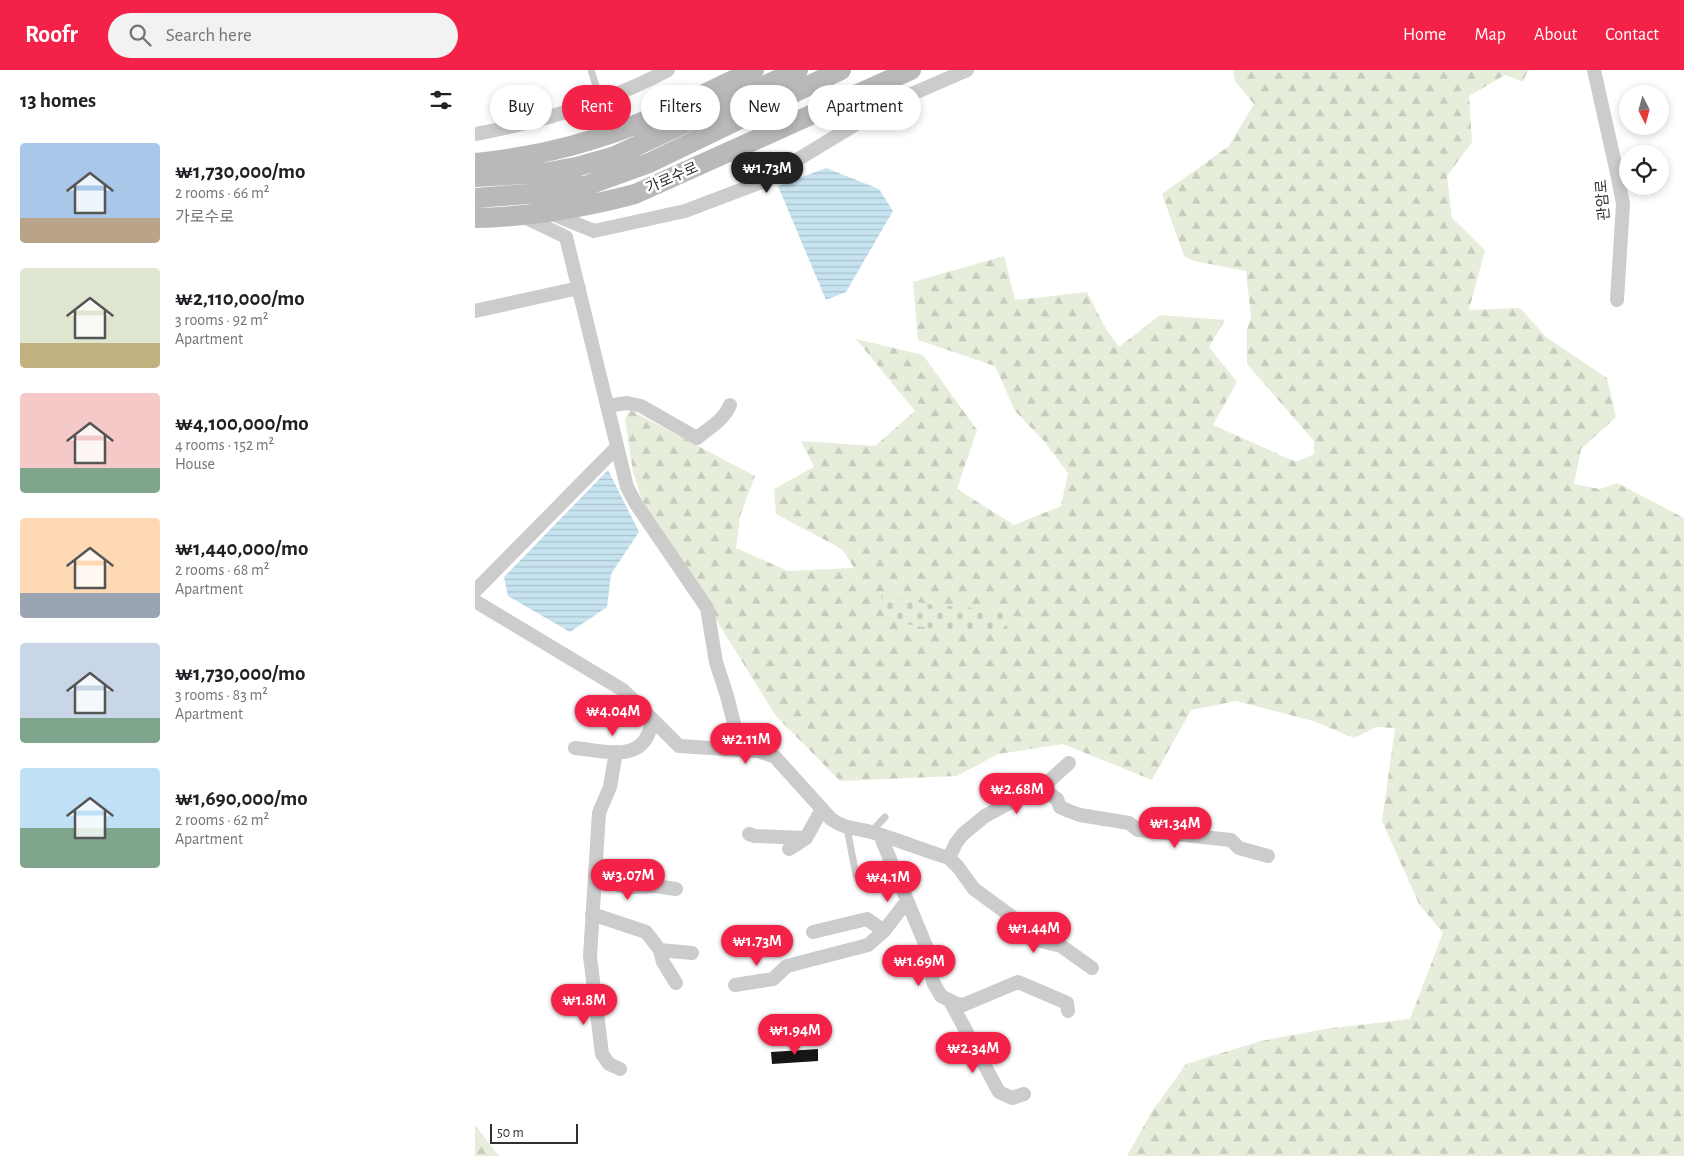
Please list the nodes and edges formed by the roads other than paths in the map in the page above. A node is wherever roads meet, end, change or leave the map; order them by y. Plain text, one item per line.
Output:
1 (591, 70) edge
2 (667, 70) edge
3 (754, 70) edge
4 (798, 70) edge
5 (841, 70) edge
6 (967, 70) edge
7 (1593, 70) edge
8 (908, 71) edge
9 (596, 85) edge
10 (631, 87) edge
11 (562, 112) edge
12 (475, 134) edge
13 (475, 164) edge
14 (475, 177) edge
15 (475, 198) edge
16 (550, 213) junction
17 (521, 216) junction
18 (475, 218) edge
19 (579, 288) junction
20 (1617, 300) dead end
21 (475, 311) edge
22 (730, 405) dead end
23 (607, 406) junction
24 (617, 447) junction
25 (475, 591) edge
26 (475, 601) edge
27 (652, 720) junction
28 (575, 748) dead end
29 (736, 750) junction
30 (616, 752) junction
31 (1069, 763) dead end
32 (1038, 791) junction
33 (822, 809) junction
34 (885, 817) dead end
35 (847, 828) junction
36 (749, 834) dead end
37 (876, 834) junction
38 (805, 838) junction
39 (789, 849) dead end
40 (1268, 856) dead end
41 (949, 858) junction
42 (596, 870) junction
43 (856, 875) dead end
44 (968, 880) junction
45 (676, 889) dead end
46 (907, 901) junction
47 (592, 914) junction
48 (1022, 924) dead end
49 (884, 931) junction
50 (813, 932) dead end
51 (660, 950) junction
52 (692, 953) dead end
53 (1092, 968) dead end
54 (676, 983) dead end
55 (735, 985) dead end
56 (950, 1000) junction
57 (1068, 1011) dead end
58 (620, 1069) dead end
59 (1024, 1094) dead end

1 - 9 lane
2 - 10 street
3 - 13 main road
4 - 14 main road
5 - 15 main road, 가로수로
6 - 16 street
7 - 20 street, 관암로
8 - 16 main road, 가로수로
11 - 12 street
16 - 17 main road, 가로수로
17 - 18 main road, 가로수로
17 - 19 street
19 - 21 street
19 - 23 street
22 - 23 street
23 - 24 street
24 - 25 street
24 - 29 street
26 - 27 street
27 - 29 street
27 - 30 street
28 - 30 street
29 - 33 street
30 - 42 street
31 - 32 street
32 - 40 street
32 - 41 street
33 - 35 street
33 - 38 street
34 - 37 lane
35 - 37 street
35 - 43 lane
36 - 38 street
37 - 41 street
37 - 46 street
38 - 39 street
41 - 44 street
42 - 45 street
42 - 47 street
44 - 48 street
44 - 53 street
46 - 49 street
46 - 56 street
47 - 51 street
47 - 58 street
49 - 50 street
49 - 55 street
51 - 52 street
51 - 54 street
56 - 57 street
56 - 59 street

